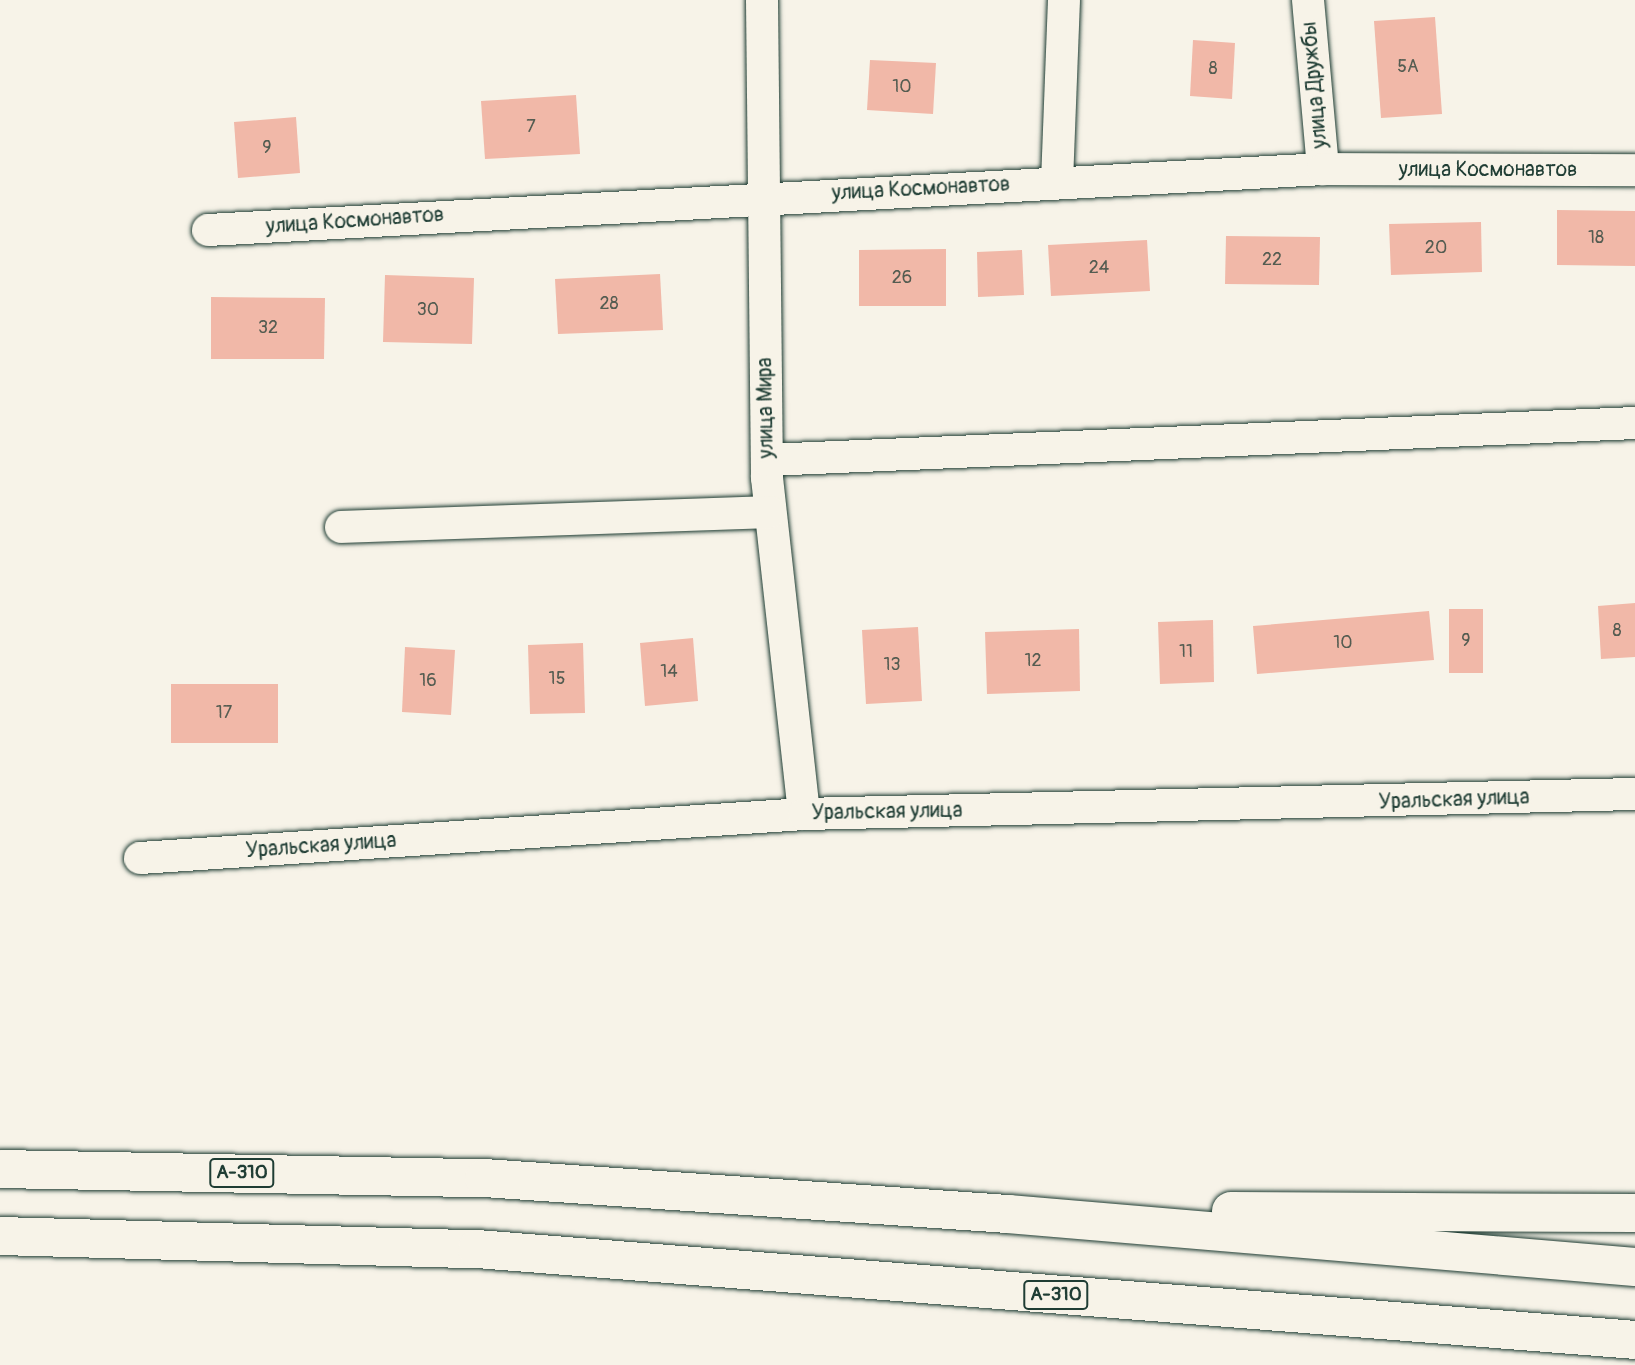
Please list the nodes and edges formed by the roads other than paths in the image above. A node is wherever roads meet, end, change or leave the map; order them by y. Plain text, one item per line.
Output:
1 (762, 0) edge
2 (1064, 0) edge
3 (1307, 0) edge
4 (1323, 169) junction
5 (1635, 170) edge
6 (1057, 182) junction
7 (764, 196) junction
8 (208, 230) dead end
9 (1635, 423) edge
10 (767, 460) junction
11 (769, 512) junction
12 (341, 527) dead end
13 (1635, 794) edge
14 (804, 814) junction
15 (140, 858) dead end
16 (0, 1169) edge
17 (1635, 1213) edge
18 (1008, 1214) junction
19 (0, 1236) edge
20 (1635, 1266) edge
21 (1635, 1340) edge

1 - 7 street, улица Мира
2 - 6 street
3 - 4 street, улица Дружбы
4 - 5 street, улица Космонавтов
4 - 6 street, улица Космонавтов
6 - 7 street, улица Космонавтов
7 - 8 street, улица Космонавтов
7 - 10 street, улица Мира
9 - 10 street
10 - 11 street, улица Мира
11 - 12 street
11 - 14 street, улица Мира
13 - 14 street, Уральская улица
14 - 15 street, Уральская улица
16 - 18 highway, А-310
17 - 18 highway
18 - 20 highway, А-310
19 - 21 highway, А-310

